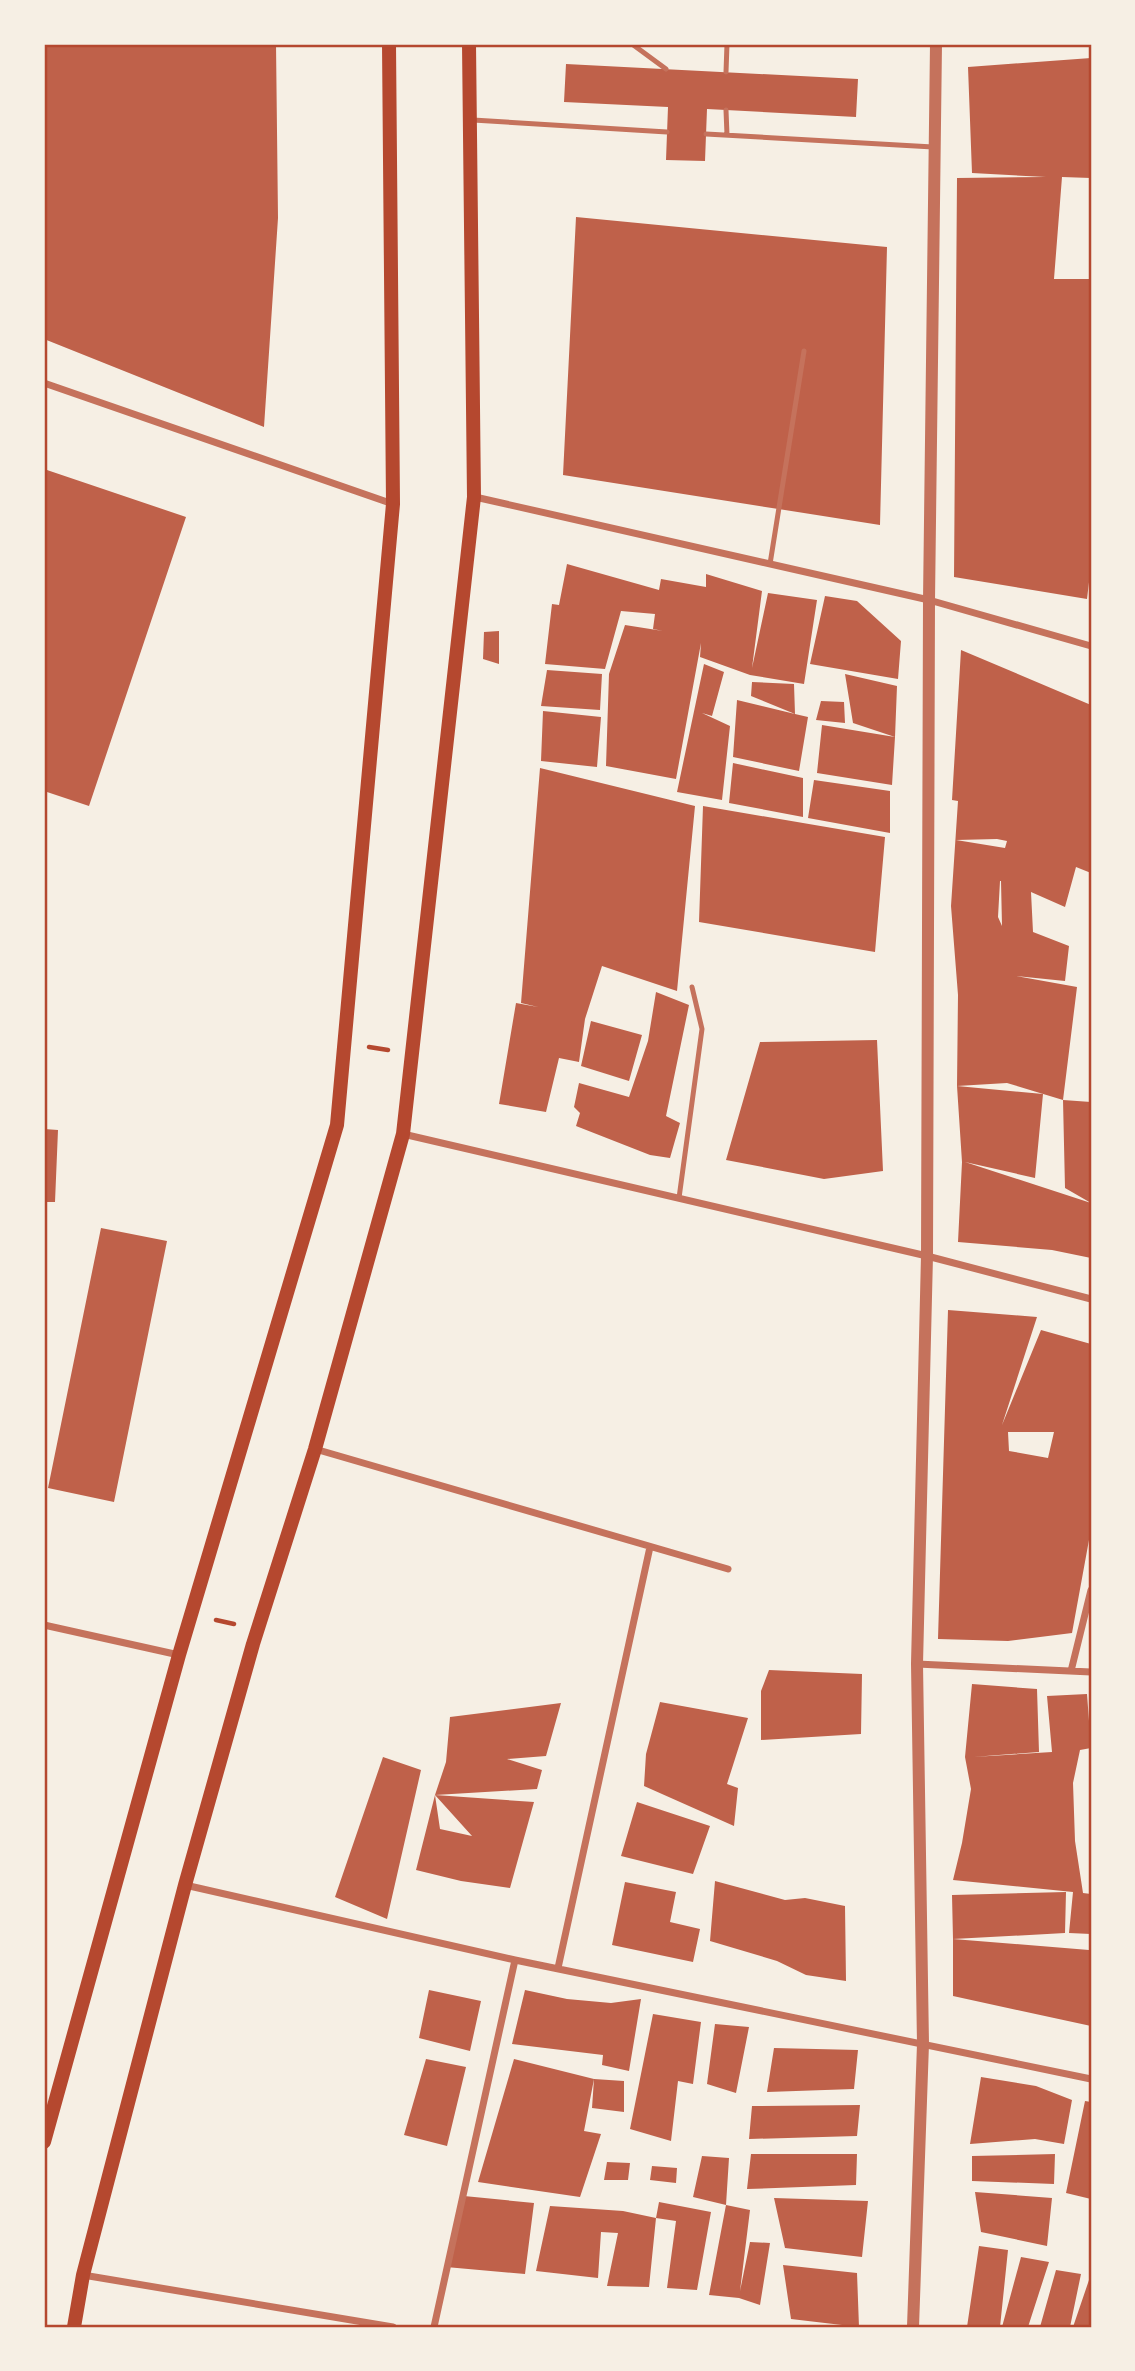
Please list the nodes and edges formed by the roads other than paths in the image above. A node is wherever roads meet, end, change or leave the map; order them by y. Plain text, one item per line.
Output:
1 (388, 44) edge
2 (468, 44) edge
3 (632, 44) edge
4 (727, 44) edge
5 (936, 44) edge
6 (666, 69) dead end
7 (726, 72) dead end
8 (726, 110) dead end
9 (469, 120) junction
10 (667, 132) dead end
11 (706, 134) dead end
12 (726, 135) junction
13 (933, 147) junction
14 (804, 351) dead end
15 (44, 383) edge
16 (474, 497) junction
17 (393, 504) junction
18 (770, 564) junction
19 (929, 600) junction
20 (1091, 646) edge
21 (692, 987) dead end
22 (403, 1134) junction
23 (680, 1198) junction
24 (927, 1256) junction
25 (1091, 1298) edge
26 (315, 1449) junction
27 (650, 1547) junction
28 (728, 1569) dead end
29 (1091, 1590) edge
30 (44, 1625) edge
31 (179, 1655) junction
32 (917, 1664) junction
33 (1071, 1671) junction
34 (1091, 1672) edge
35 (186, 1885) junction
36 (515, 1960) junction
37 (558, 1968) junction
38 (923, 2043) junction
39 (1091, 2079) edge
40 (44, 2142) edge
41 (83, 2275) junction
42 (74, 2327) edge
43 (393, 2327) edge
44 (434, 2327) edge
45 (913, 2327) edge

1 - 17 main road
2 - 9 main road
3 - 6 lane
4 - 7 lane
5 - 13 street
8 - 12 lane
9 - 10 lane
9 - 16 main road
11 - 12 lane
12 - 13 lane
13 - 19 street
14 - 18 lane
15 - 17 street
16 - 18 street
16 - 22 main road
17 - 31 main road
18 - 19 street
19 - 20 street
19 - 24 street
21 - 23 lane
22 - 23 street
22 - 26 main road
23 - 24 street
24 - 25 street
24 - 32 street
26 - 27 street
26 - 35 main road
27 - 28 street
27 - 37 street
29 - 33 street
30 - 31 street
31 - 40 main road
32 - 33 street
32 - 38 street
33 - 34 street
35 - 36 street
35 - 41 main road
36 - 37 street
36 - 44 street
37 - 38 street
38 - 39 street
38 - 45 street
41 - 42 main road
41 - 43 street

